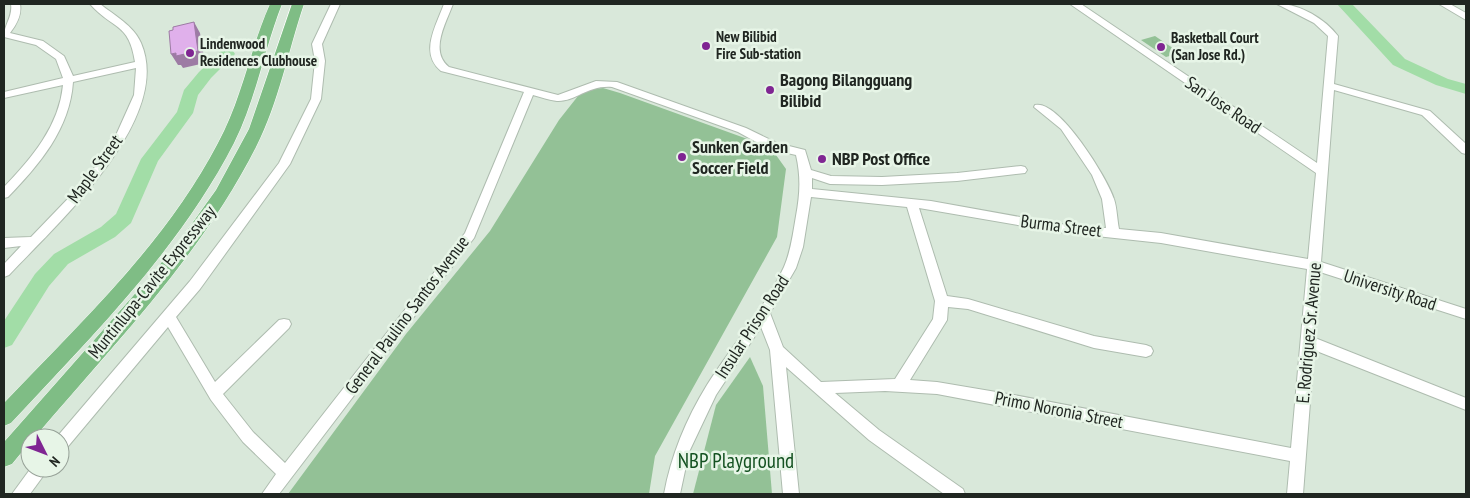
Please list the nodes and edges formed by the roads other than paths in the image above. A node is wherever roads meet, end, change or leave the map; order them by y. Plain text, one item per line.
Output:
1 (16, 4) edge
2 (94, 4) edge
3 (276, 4) edge
4 (298, 4) edge
5 (335, 4) edge
6 (448, 4) edge
7 (1075, 4) edge
8 (1282, 4) edge
9 (1444, 4) edge
10 (1466, 17) edge
11 (4, 34) edge
12 (141, 64) junction
13 (70, 80) junction
14 (1330, 86) junction
15 (529, 92) junction
16 (4, 94) edge
17 (1040, 107) dead end
18 (1466, 150) edge
19 (1021, 170) dead end
20 (1321, 171) junction
21 (806, 174) junction
22 (806, 192) junction
23 (4, 194) edge
24 (912, 203) junction
25 (1112, 232) junction
26 (33, 241) junction
27 (4, 243) edge
28 (1314, 265) junction
29 (4, 272) edge
30 (942, 301) junction
31 (763, 313) junction
32 (1466, 314) edge
33 (169, 317) junction
34 (284, 324) dead end
35 (1309, 342) junction
36 (777, 350) junction
37 (1146, 350) dead end
38 (899, 386) junction
39 (818, 388) junction
40 (214, 392) junction
41 (1466, 404) edge
42 (4, 417) edge
43 (70, 433) edge
44 (1298, 456) junction
45 (4, 457) edge
46 (286, 474) junction
47 (33, 478) edge
48 (20, 494) edge
49 (270, 494) edge
50 (672, 494) edge
51 (791, 494) edge
52 (957, 494) edge
53 (1295, 494) edge

1 - 11 street
2 - 12 street, Maple Street
3 - 42 highway, Muntinlupa-Cavite Expressway
4 - 45 highway, Muntinlupa-Cavite Expressway
5 - 33 street
6 - 15 street
7 - 20 street, San Jose Road
8 - 14 street, E. Rodriguez Sr. Avenue
9 - 10 street
11 - 13 street
12 - 13 street
12 - 26 street, Maple Street
13 - 16 street
13 - 23 street
14 - 18 street
14 - 20 street, E. Rodriguez Sr. Avenue
15 - 21 street, Insular Prison Road
15 - 46 street, General Paulino Santos Avenue
17 - 25 street
19 - 21 street
20 - 28 street, E. Rodriguez Sr. Avenue
21 - 22 street, Insular Prison Road
22 - 24 street, Burma Street
22 - 31 street, Insular Prison Road
24 - 25 street, Burma Street
24 - 30 street
25 - 28 street, Burma Street
26 - 27 street
26 - 29 street, Maple Street
28 - 32 street, University Road
28 - 35 street, E. Rodriguez Sr. Avenue
30 - 37 street
30 - 38 street
31 - 36 street
31 - 50 street, Insular Prison Road
33 - 40 street
33 - 43 street
34 - 40 street
35 - 41 street
35 - 44 street, E. Rodriguez Sr. Avenue
36 - 39 street
36 - 51 street
38 - 39 street, Primo Noronia Street
38 - 44 street, Primo Noronia Street
39 - 52 street
40 - 46 street
44 - 53 street, E. Rodriguez Sr. Avenue
46 - 49 street, General Paulino Santos Avenue
47 - 48 street

